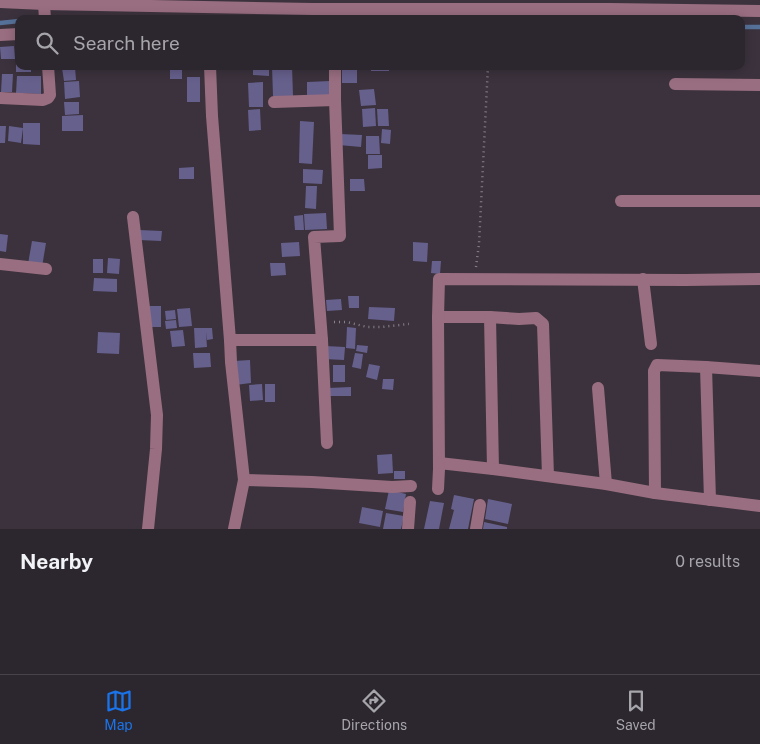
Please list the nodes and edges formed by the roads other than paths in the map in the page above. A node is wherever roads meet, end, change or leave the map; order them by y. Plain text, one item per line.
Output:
1 (0, 2) edge
2 (174, 3) edge
3 (542, 4) edge
4 (612, 4) edge
5 (465, 5) edge
6 (704, 5) edge
7 (758, 7) edge
8 (47, 8) edge
9 (208, 14) edge
10 (333, 14) edge
11 (15, 34) edge
12 (0, 35) edge
13 (48, 70) edge
14 (210, 70) edge
15 (335, 70) edge
16 (675, 84) dead end
17 (760, 85) edge
18 (0, 98) edge
19 (335, 100) junction
20 (274, 102) dead end
21 (621, 201) dead end
22 (760, 202) edge
23 (133, 216) dead end
24 (0, 264) edge
25 (46, 269) dead end
26 (643, 279) junction
27 (760, 279) edge
28 (438, 317) junction
29 (490, 317) junction
30 (230, 340) junction
31 (322, 340) junction
32 (651, 344) dead end
33 (706, 366) junction
34 (760, 371) edge
35 (598, 388) dead end
36 (327, 443) dead end
37 (439, 463) junction
38 (494, 469) junction
39 (548, 476) junction
40 (244, 480) junction
41 (606, 484) junction
42 (411, 486) dead end
43 (438, 489) dead end
44 (655, 493) junction
45 (710, 500) junction
46 (410, 502) dead end
47 (480, 504) dead end
48 (760, 506) edge
49 (148, 529) edge
50 (234, 529) edge
51 (408, 529) edge
52 (476, 529) edge

1 - 8 street
2 - 8 street
2 - 9 street
3 - 4 street
3 - 5 street
4 - 6 street
5 - 10 street
6 - 7 street
9 - 10 street
11 - 12 street
13 - 18 street
14 - 30 street
15 - 19 street
16 - 17 street
19 - 20 street
19 - 31 street
21 - 22 street
23 - 49 street
24 - 25 street
26 - 27 street
26 - 28 street
26 - 32 street
28 - 29 street
28 - 37 street
29 - 38 street
29 - 39 street
30 - 31 street
30 - 40 street
31 - 36 street
33 - 34 street
33 - 44 street
33 - 45 street
35 - 41 street
37 - 38 street
37 - 43 street
38 - 39 street
39 - 41 street
40 - 42 street
40 - 50 street
41 - 44 street
44 - 45 street
45 - 48 street
46 - 51 street
47 - 52 street

